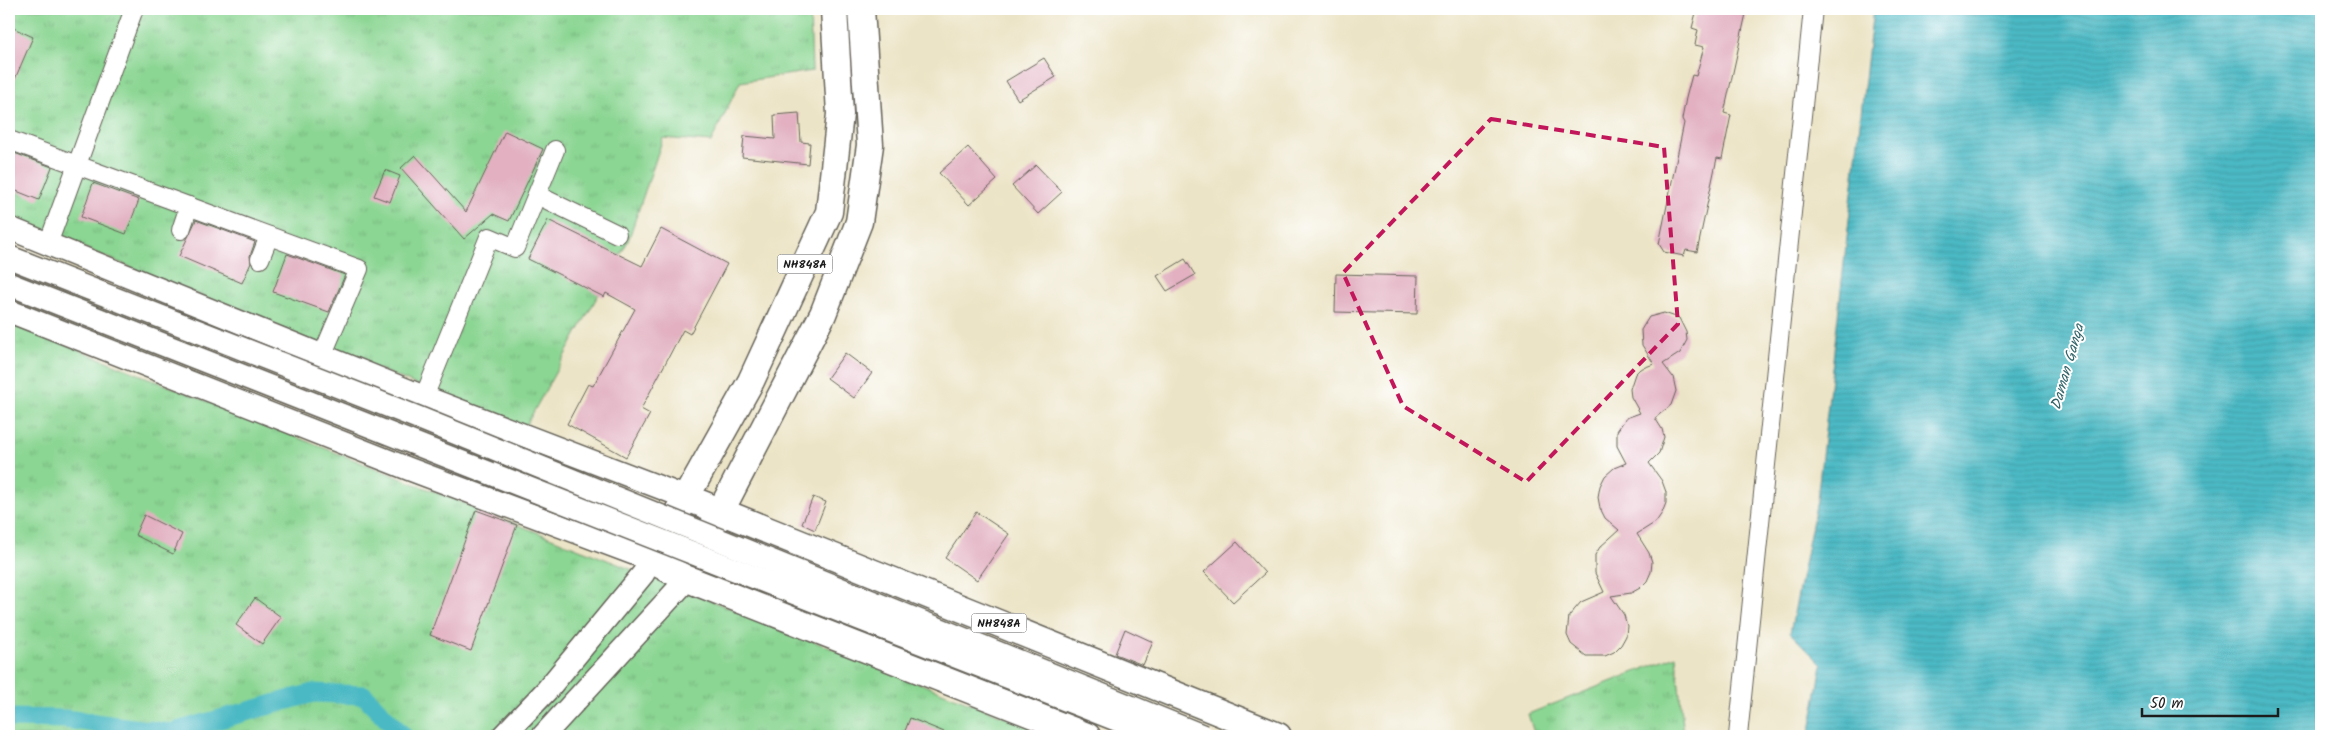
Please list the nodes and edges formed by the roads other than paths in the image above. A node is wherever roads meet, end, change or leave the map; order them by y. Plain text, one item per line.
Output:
1 (134, 9) edge
2 (834, 9) edge
3 (861, 9) edge
4 (1813, 9) edge
5 (9, 140) edge
6 (555, 150) dead end
7 (78, 165) junction
8 (537, 194) junction
9 (189, 206) junction
10 (9, 228) edge
11 (181, 230) dead end
12 (617, 234) dead end
13 (269, 236) junction
14 (48, 244) junction
15 (9, 257) edge
16 (260, 259) dead end
17 (9, 284) edge
18 (9, 310) edge
19 (322, 356) junction
20 (424, 397) junction
21 (685, 497) junction
22 (720, 511) junction
23 (651, 560) junction
24 (685, 578) junction
25 (503, 736) edge
26 (543, 736) edge
27 (1087, 736) edge
28 (1158, 736) edge
29 (1203, 736) edge
30 (1278, 736) edge
31 (1738, 736) edge

1 - 7 street
2 - 21 highway, NH848A
3 - 22 highway, NH848A
4 - 31 street
5 - 7 street
6 - 8 street
7 - 9 street
7 - 14 street
8 - 12 street
8 - 20 street
9 - 11 street
9 - 13 street
10 - 14 main road
13 - 16 street
13 - 19 street
14 - 19 main road
15 - 29 main road, bridge
17 - 28 main road, bridge
18 - 23 main road
19 - 20 main road
20 - 21 main road
21 - 22 highway, NH848A
21 - 23 highway
22 - 24 highway
22 - 30 highway, NH848A
23 - 24 highway
23 - 25 main road
24 - 26 main road
24 - 27 highway

